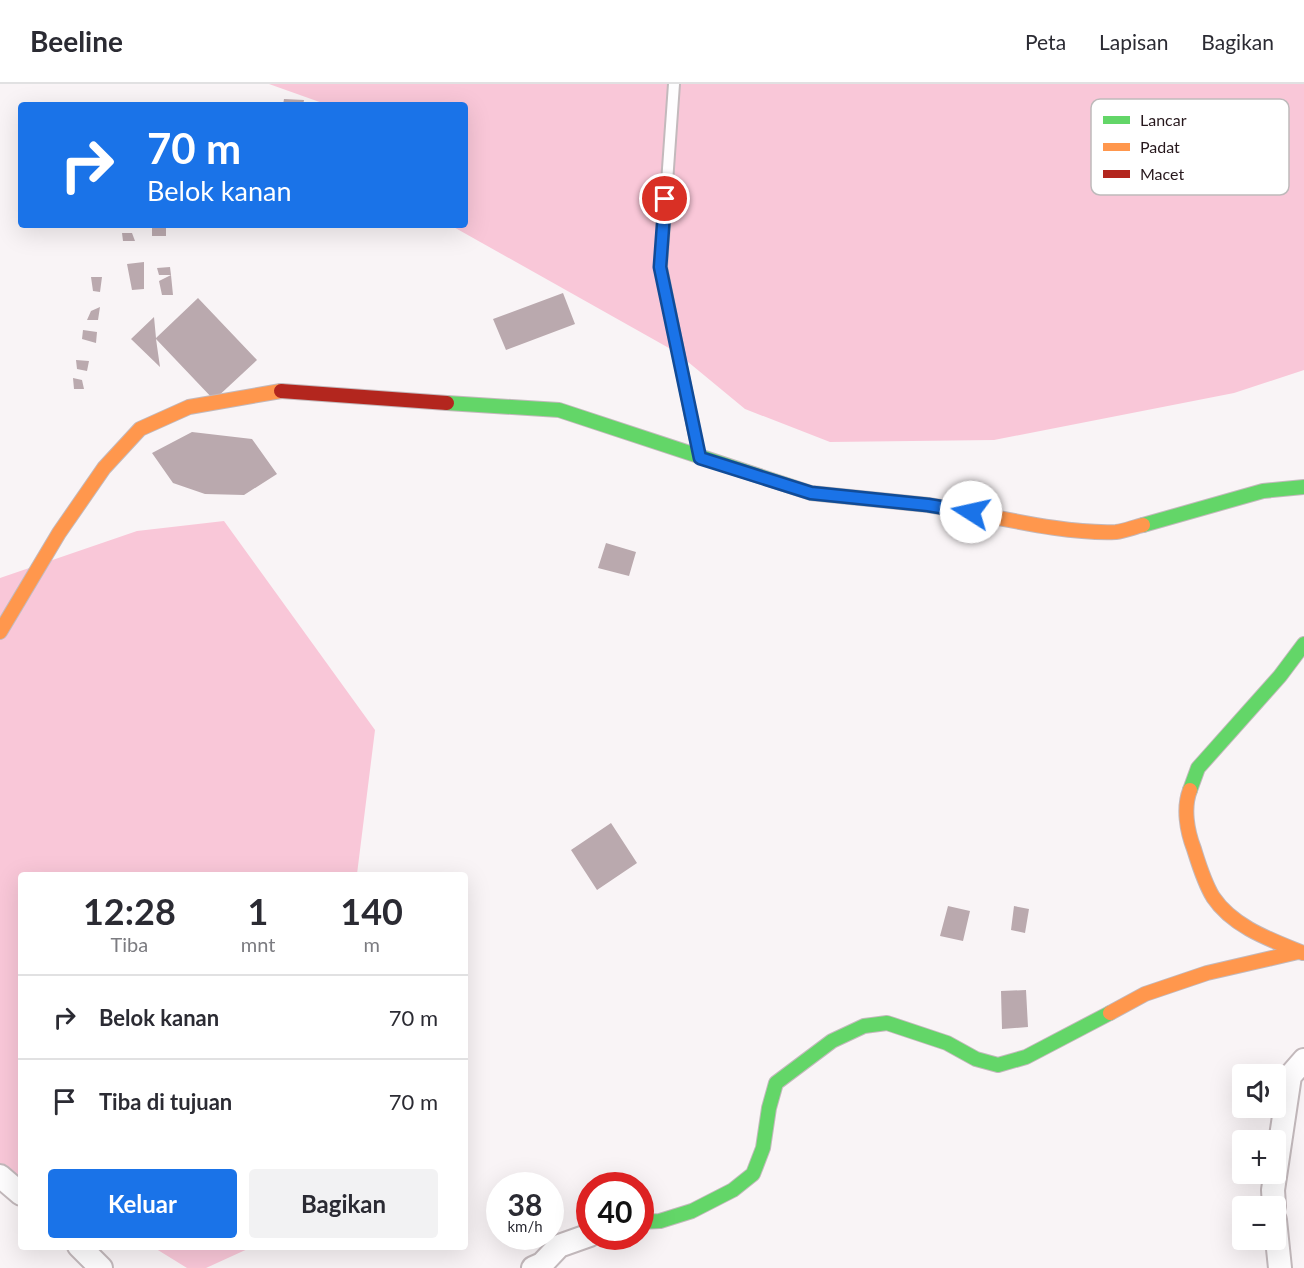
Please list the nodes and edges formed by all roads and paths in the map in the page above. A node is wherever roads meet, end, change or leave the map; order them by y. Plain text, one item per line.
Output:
1 (674, 84) edge
2 (700, 458) junction
3 (1304, 487) edge
4 (0, 632) edge
5 (1304, 644) edge
6 (1301, 953) edge
7 (1304, 1060) edge
8 (0, 1176) edge
9 (18, 1191) edge
10 (1273, 1196) edge
11 (654, 1221) edge
12 (576, 1239) edge
13 (83, 1250) edge
14 (1278, 1250) edge
15 (101, 1268) edge
16 (533, 1268) edge
17 (1280, 1268) edge

1 - 2 lane
2 - 3 street
2 - 4 street
5 - 6 street
6 - 11 street
7 - 10 street
8 - 9 street
12 - 16 street
13 - 15 street
14 - 17 street

